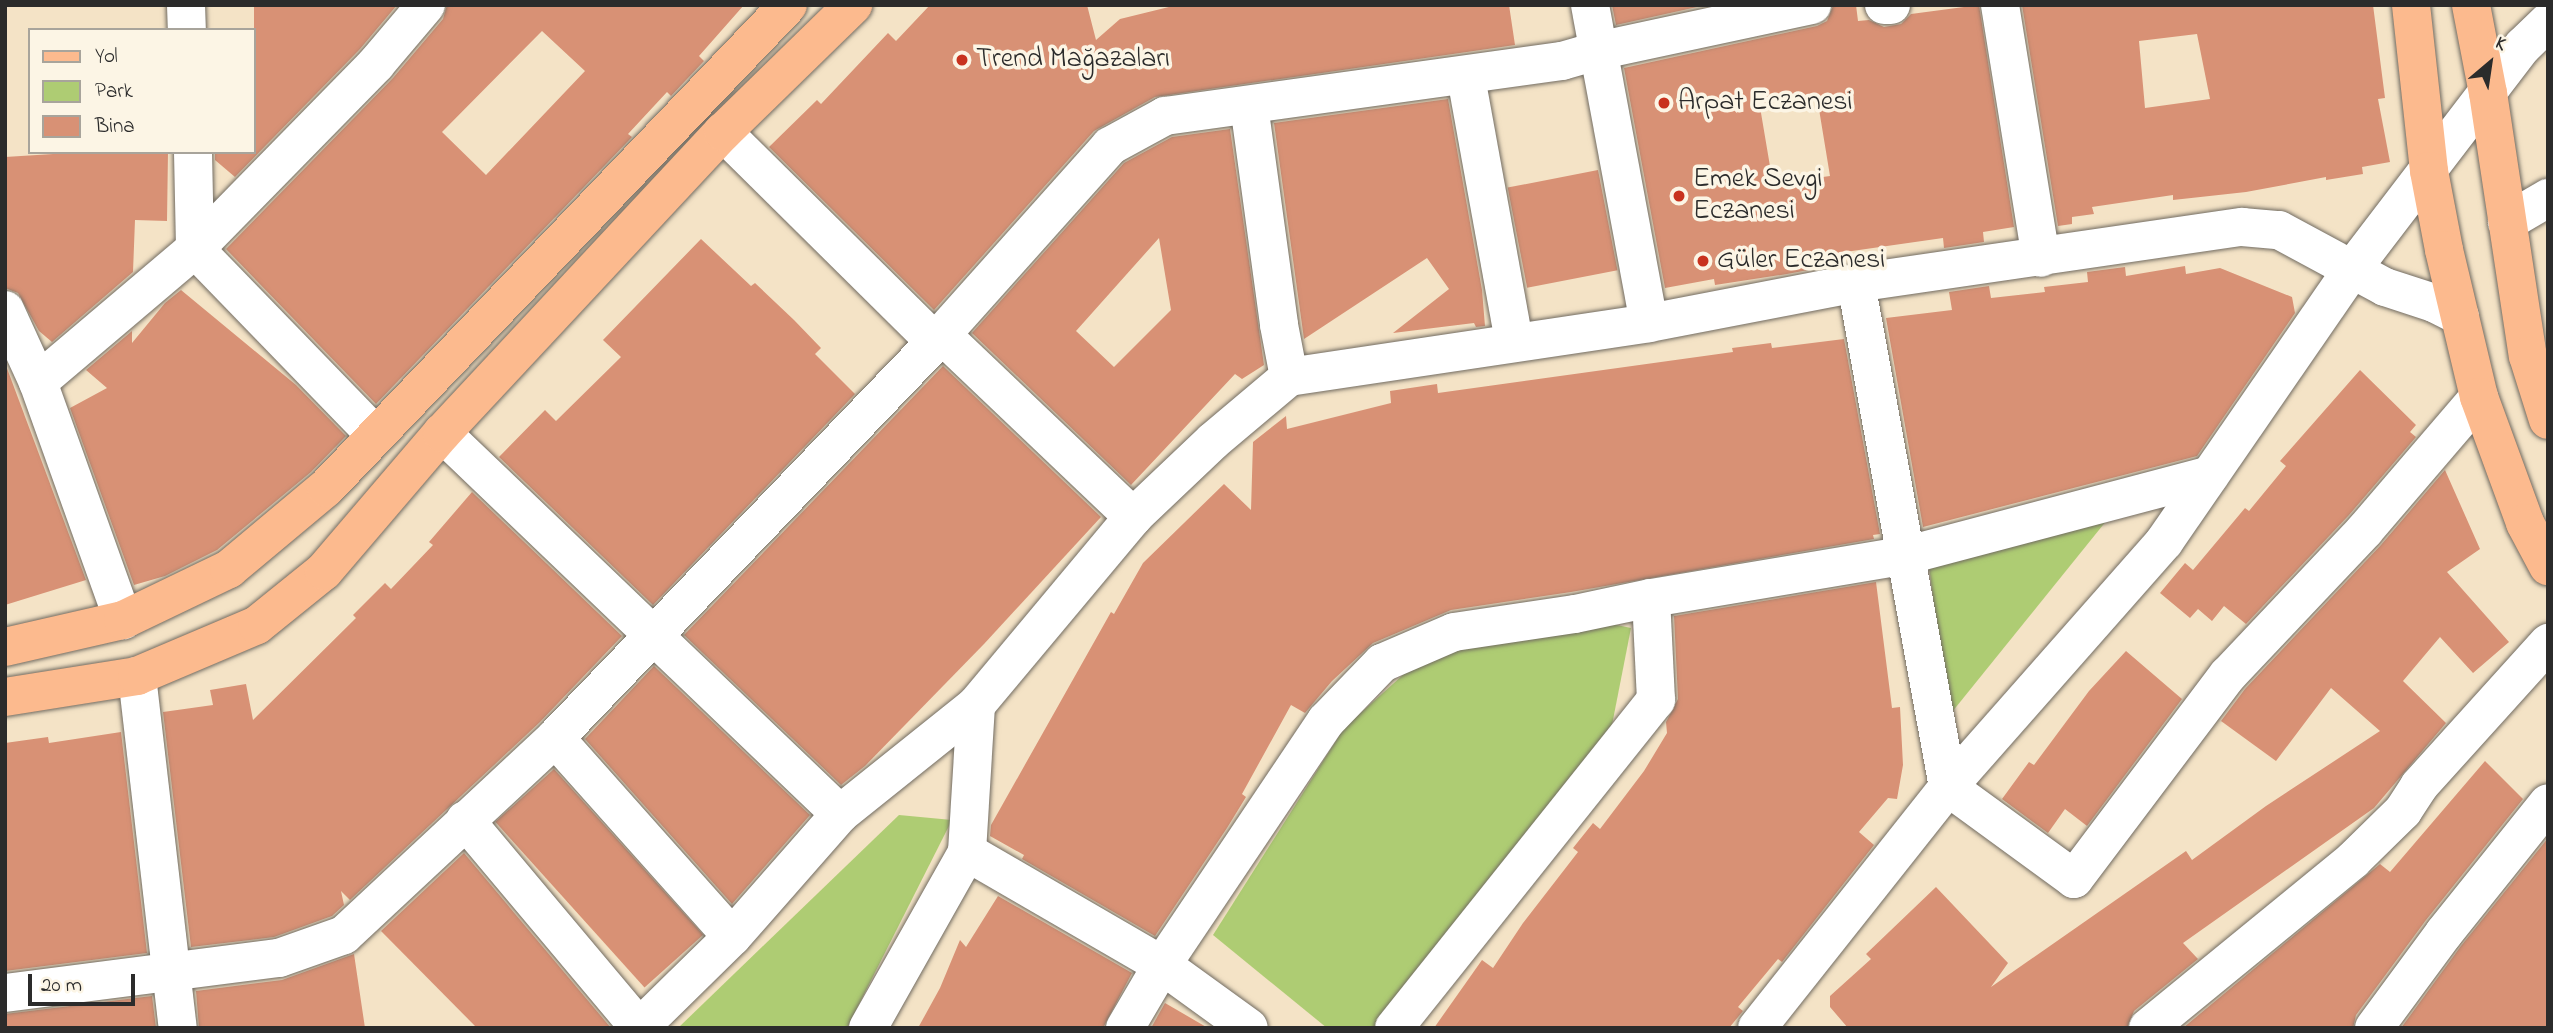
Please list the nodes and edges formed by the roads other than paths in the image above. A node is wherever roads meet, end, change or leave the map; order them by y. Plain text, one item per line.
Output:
1 (186, 5) edge
2 (426, 5) edge
3 (789, 5) edge
4 (853, 5) edge
5 (1590, 5) edge
6 (1812, 5) edge
7 (1884, 5) edge
8 (1891, 5) edge
9 (2000, 5) edge
10 (2411, 5) edge
11 (2471, 5) edge
12 (2548, 22) edge
13 (187, 28) edge
14 (1597, 51) junction
15 (1466, 76) junction
16 (2488, 93) junction
17 (1249, 105) junction
18 (723, 132) junction
19 (193, 154) edge
20 (2429, 171) junction
21 (2548, 198) edge
22 (2507, 222) junction
23 (195, 249) junction
24 (2041, 258) junction
25 (2353, 268) junction
26 (1856, 283) junction
27 (5, 310) edge
28 (2460, 316) junction
29 (1649, 323) junction
30 (937, 337) junction
31 (1514, 342) junction
32 (2538, 351) edge
33 (1289, 377) junction
34 (38, 382) junction
35 (2479, 397) junction
36 (2548, 420) edge
37 (442, 433) junction
38 (375, 435) junction
39 (2210, 475) junction
40 (1133, 517) junction
41 (1908, 555) junction
42 (2548, 566) edge
43 (1651, 598) junction
44 (123, 620) junction
45 (653, 633) junction
46 (2548, 643) edge
47 (5, 647) edge
48 (137, 676) junction
49 (5, 697) edge
50 (976, 705) junction
51 (555, 738) junction
52 (1948, 788) junction
53 (2548, 803) edge
54 (840, 814) junction
55 (465, 820) junction
56 (967, 852) junction
57 (732, 937) junction
58 (1162, 965) junction
59 (171, 972) junction
60 (5, 993) edge
61 (178, 1028) edge
62 (639, 1028) edge
63 (869, 1028) edge
64 (1125, 1028) edge
65 (1249, 1028) edge
66 (1394, 1028) edge
67 (1757, 1028) edge
68 (2148, 1028) edge
69 (2374, 1028) edge

1 - 13 street
2 - 23 street
3 - 38 main road
4 - 18 main road
5 - 14 street
6 - 14 street
7 - 8 street
9 - 24 street
10 - 20 main road
11 - 16 main road
12 - 16 street
14 - 15 street
14 - 29 street
15 - 17 street
15 - 31 street
16 - 20 street
16 - 22 main road
17 - 30 street
17 - 33 street
18 - 30 street
18 - 37 main road
19 - 23 street
20 - 25 street
20 - 28 main road
21 - 22 street
22 - 32 main road
23 - 34 street
23 - 38 street
24 - 25 street
24 - 26 street
25 - 28 street
25 - 39 street
26 - 29 street
26 - 41 street
27 - 34 street
28 - 35 main road
29 - 31 street
30 - 40 street
30 - 45 street
31 - 33 street
32 - 36 main road
33 - 40 street
34 - 44 street
35 - 42 main road
35 - 52 street
37 - 45 street
37 - 48 main road
38 - 44 main road
39 - 41 street
39 - 52 street
40 - 50 street
41 - 43 street
41 - 52 street
43 - 58 street
43 - 66 street
44 - 47 main road
45 - 51 street
45 - 54 street
46 - 68 street
48 - 49 main road
48 - 59 street
50 - 54 street
50 - 56 street
51 - 55 street
51 - 57 street
52 - 67 street
53 - 69 street
54 - 57 street
55 - 59 street
55 - 62 street
56 - 58 street
56 - 63 street
57 - 62 street
58 - 64 street
58 - 65 street
59 - 60 street
59 - 61 street

